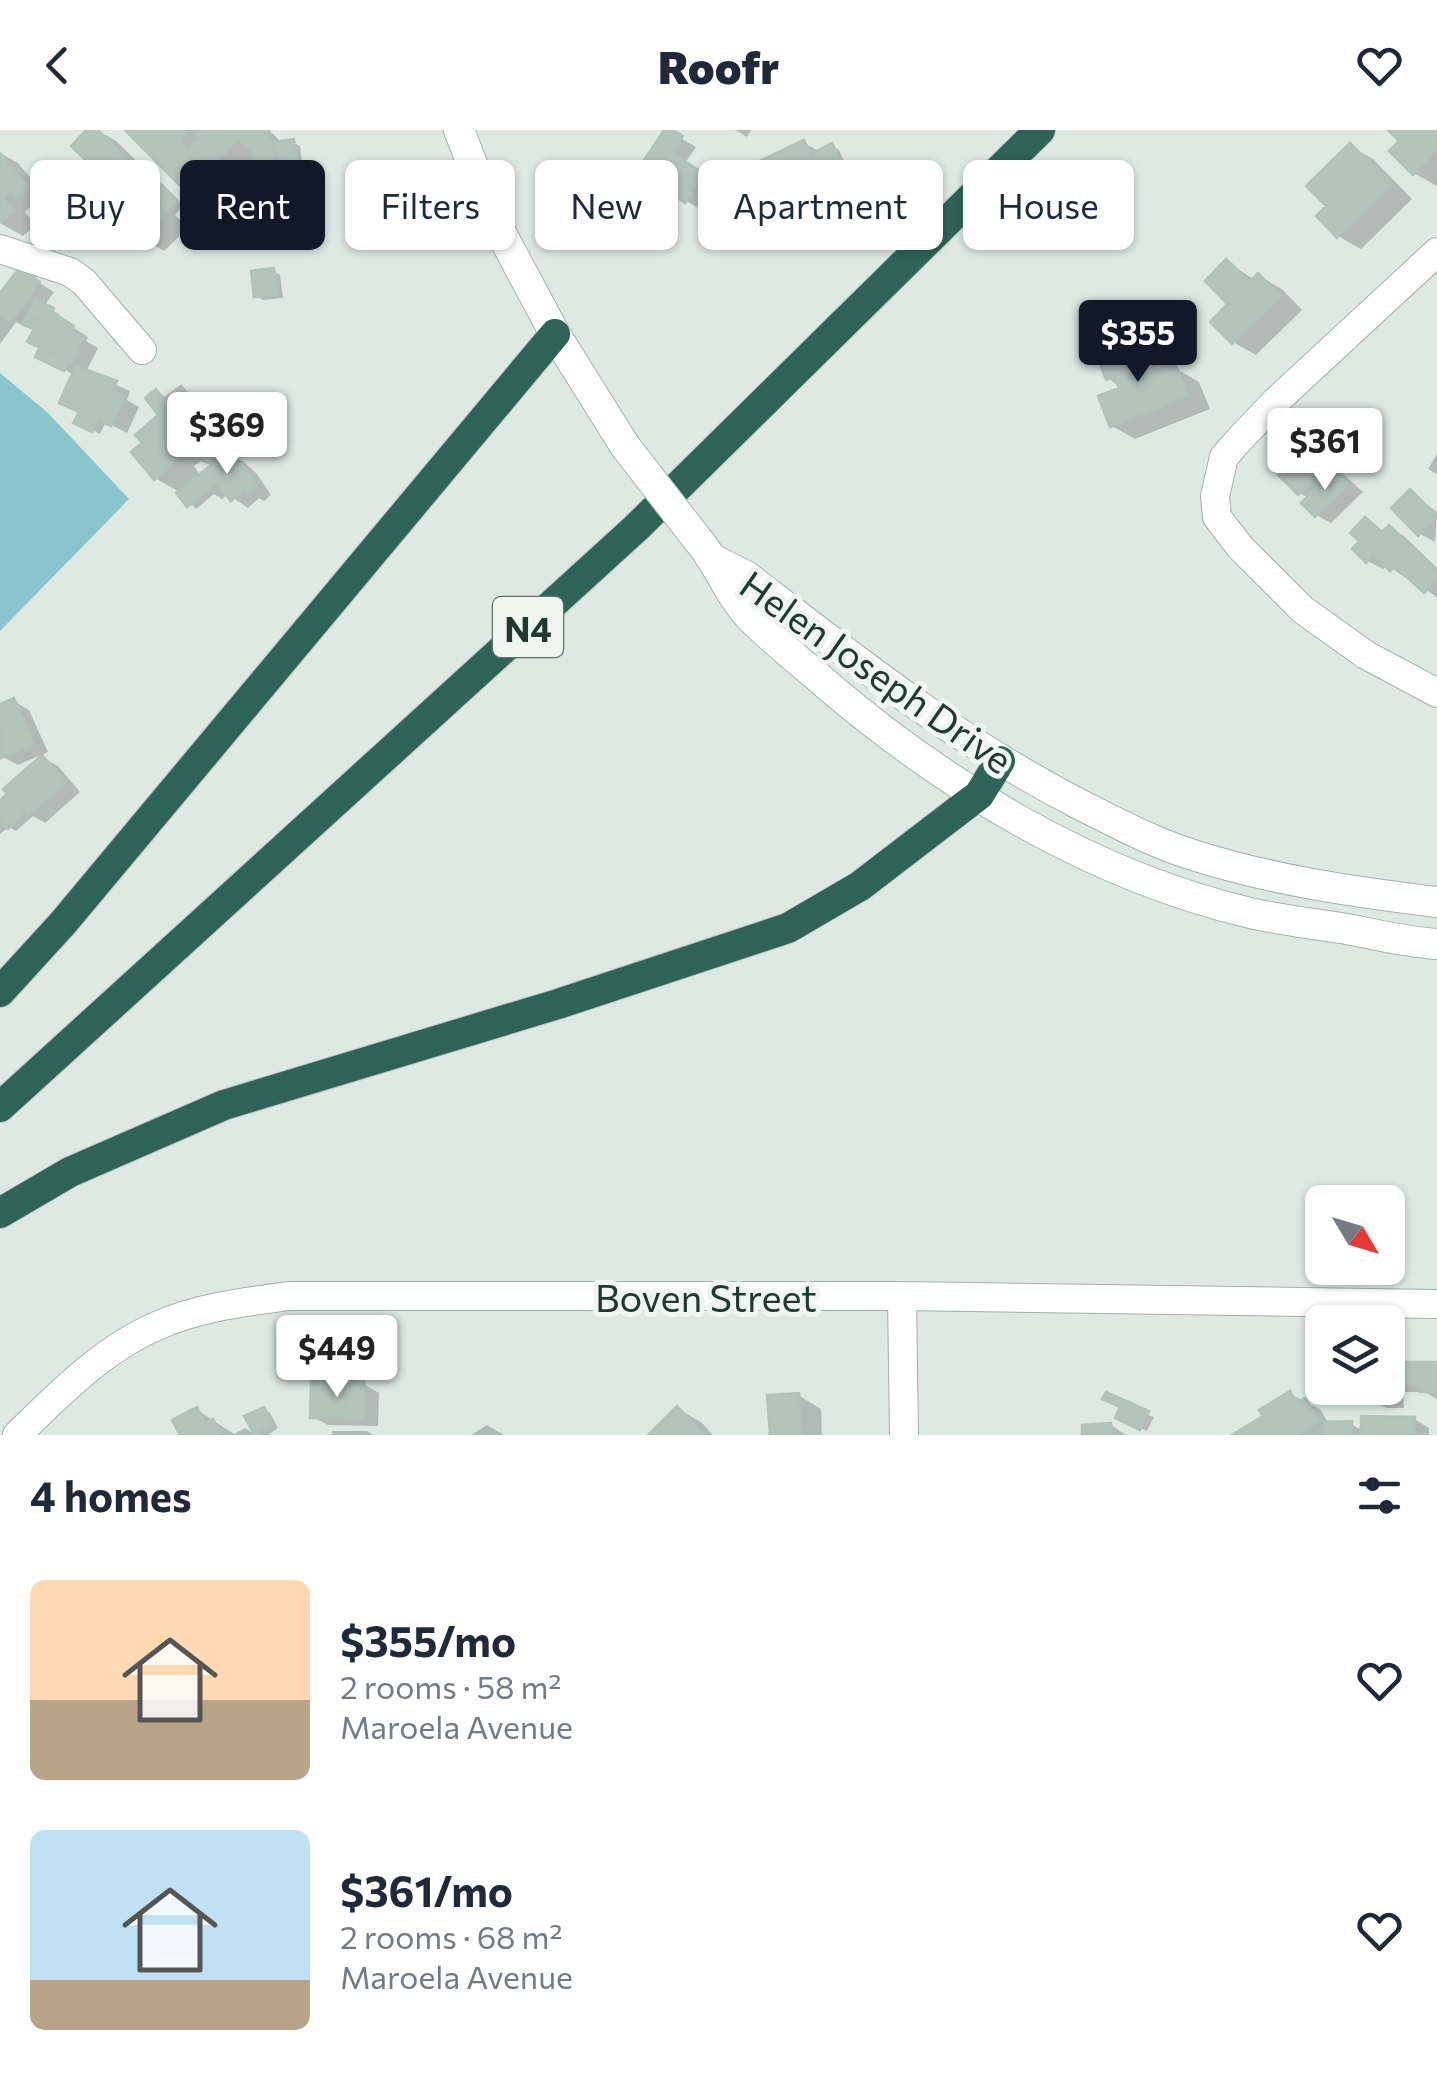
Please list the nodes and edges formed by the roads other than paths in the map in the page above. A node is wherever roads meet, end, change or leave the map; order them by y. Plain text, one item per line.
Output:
1 (459, 130) edge
2 (1040, 130) edge
3 (0, 249) edge
4 (1437, 252) edge
5 (556, 334) junction
6 (142, 350) dead end
7 (707, 550) junction
8 (1437, 693) edge
9 (1000, 761) junction
10 (978, 794) junction
11 (1437, 902) edge
12 (1437, 944) edge
13 (0, 992) edge
14 (0, 1107) edge
15 (0, 1212) edge
16 (902, 1296) junction
17 (1437, 1304) edge
18 (17, 1435) edge
19 (904, 1435) edge

1 - 5 street, Helen Joseph Drive
2 - 14 highway, N4
3 - 6 street
4 - 8 street
5 - 7 street, Helen Joseph Drive, bridge
5 - 13 highway
7 - 9 street, Helen Joseph Drive
7 - 10 street, Helen Joseph Drive
9 - 10 highway
9 - 11 street, Helen Joseph Drive
10 - 12 street, Helen Joseph Drive
10 - 15 highway
16 - 17 street, Boven Street
16 - 18 street, Boven Street
16 - 19 street

